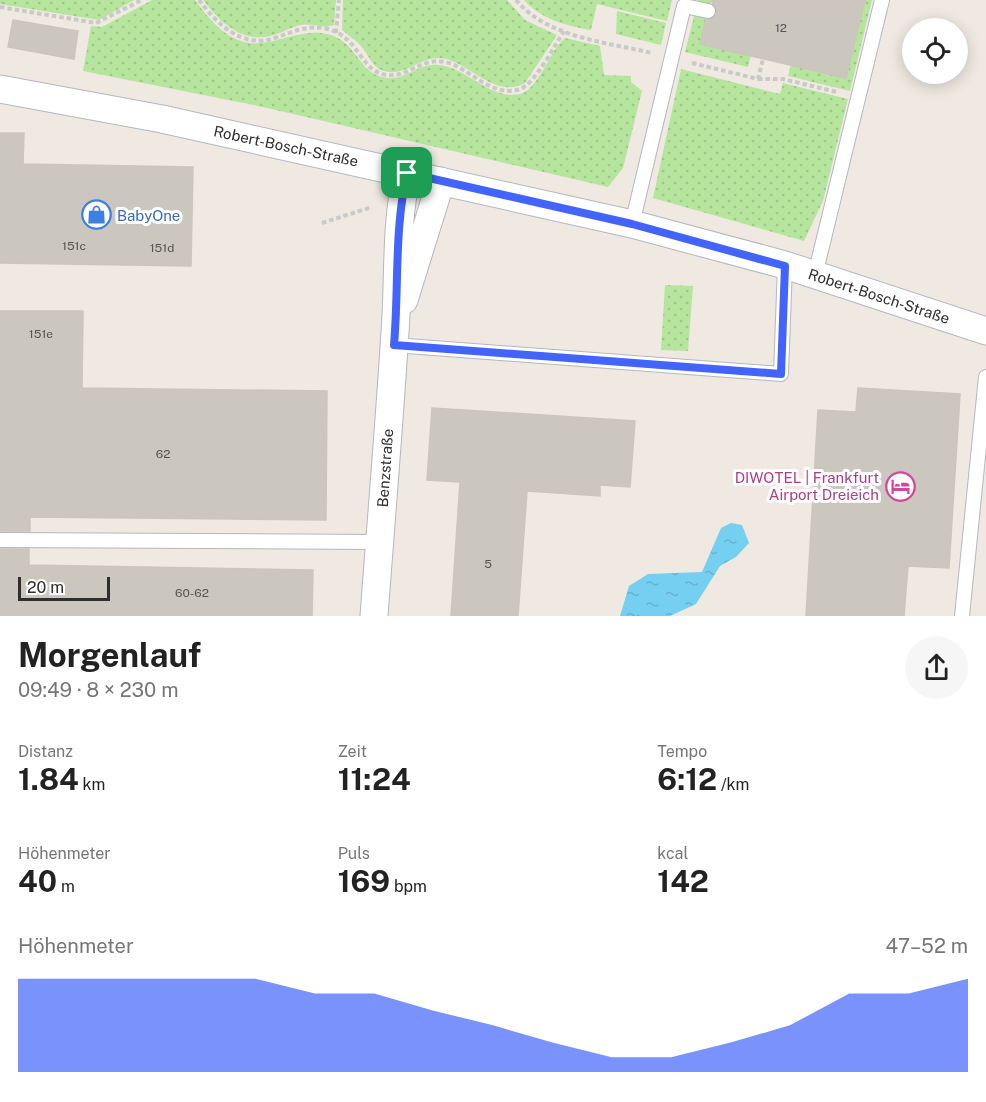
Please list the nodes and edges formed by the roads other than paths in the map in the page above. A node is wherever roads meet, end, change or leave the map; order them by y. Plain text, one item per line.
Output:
1 (882, 0) edge
2 (685, 3) edge
3 (708, 11) dead end
4 (0, 89) edge
5 (441, 181) junction
6 (404, 186) junction
7 (632, 224) junction
8 (785, 266) junction
9 (814, 275) junction
10 (986, 331) edge
11 (395, 333) junction
12 (986, 377) edge
13 (0, 540) edge
14 (380, 542) junction
15 (374, 616) edge
16 (962, 616) edge

1 - 9 lane
2 - 3 lane
2 - 7 lane
4 - 6 street, Robert-Bosch-Straße
5 - 6 street, Robert-Bosch-Straße
5 - 7 street, Robert-Bosch-Straße
5 - 11 street, Benzstraße
6 - 11 street, Benzstraße
7 - 8 street, Robert-Bosch-Straße
8 - 9 street, Robert-Bosch-Straße
8 - 11 lane
9 - 10 street, Robert-Bosch-Straße
11 - 14 street, Benzstraße
12 - 16 lane
13 - 14 lane
14 - 15 street, Benzstraße

